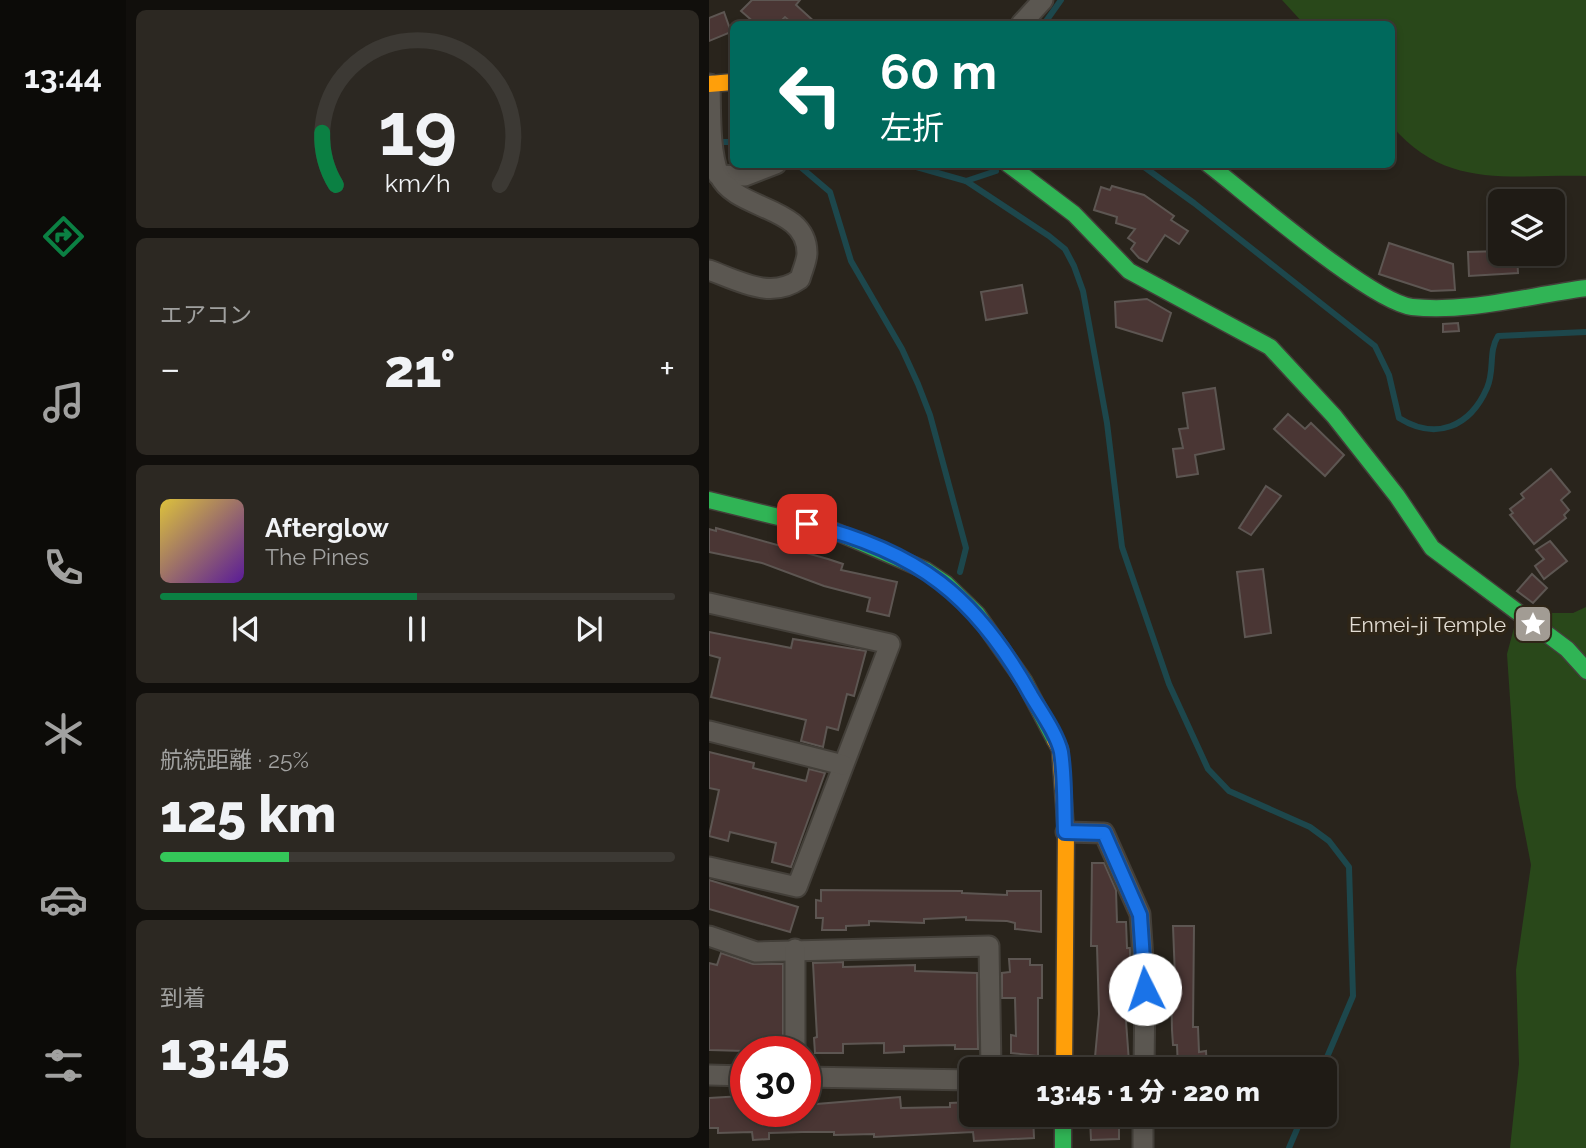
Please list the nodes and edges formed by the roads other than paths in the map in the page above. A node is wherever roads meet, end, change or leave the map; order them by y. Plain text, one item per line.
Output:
1 (1043, 0) edge
2 (1024, 21) edge
3 (730, 83) edge
4 (710, 89) edge
5 (766, 168) edge
6 (1013, 168) edge
7 (1213, 168) edge
8 (718, 175) junction
9 (709, 270) edge
10 (1586, 288) edge
11 (709, 500) edge
12 (709, 603) edge
13 (1586, 671) edge
14 (709, 731) edge
15 (843, 765) junction
16 (1065, 832) junction
17 (709, 867) edge
18 (709, 936) edge
19 (795, 949) junction
20 (795, 1036) edge
21 (991, 1057) edge
22 (1064, 1057) edge
23 (1144, 1057) edge
24 (709, 1075) edge
25 (730, 1076) edge
26 (821, 1077) edge
27 (959, 1080) edge
28 (1064, 1127) edge
29 (1143, 1127) edge
30 (1063, 1148) edge
31 (1142, 1148) edge

1 - 2 street
3 - 4 street
4 - 8 street
5 - 8 street
6 - 13 street
7 - 10 street
8 - 9 street
11 - 16 street
12 - 15 street
14 - 15 street
15 - 17 street
16 - 22 street
16 - 23 street
18 - 19 street
19 - 20 street
19 - 21 street
24 - 25 street
26 - 27 street
28 - 30 street
29 - 31 street

